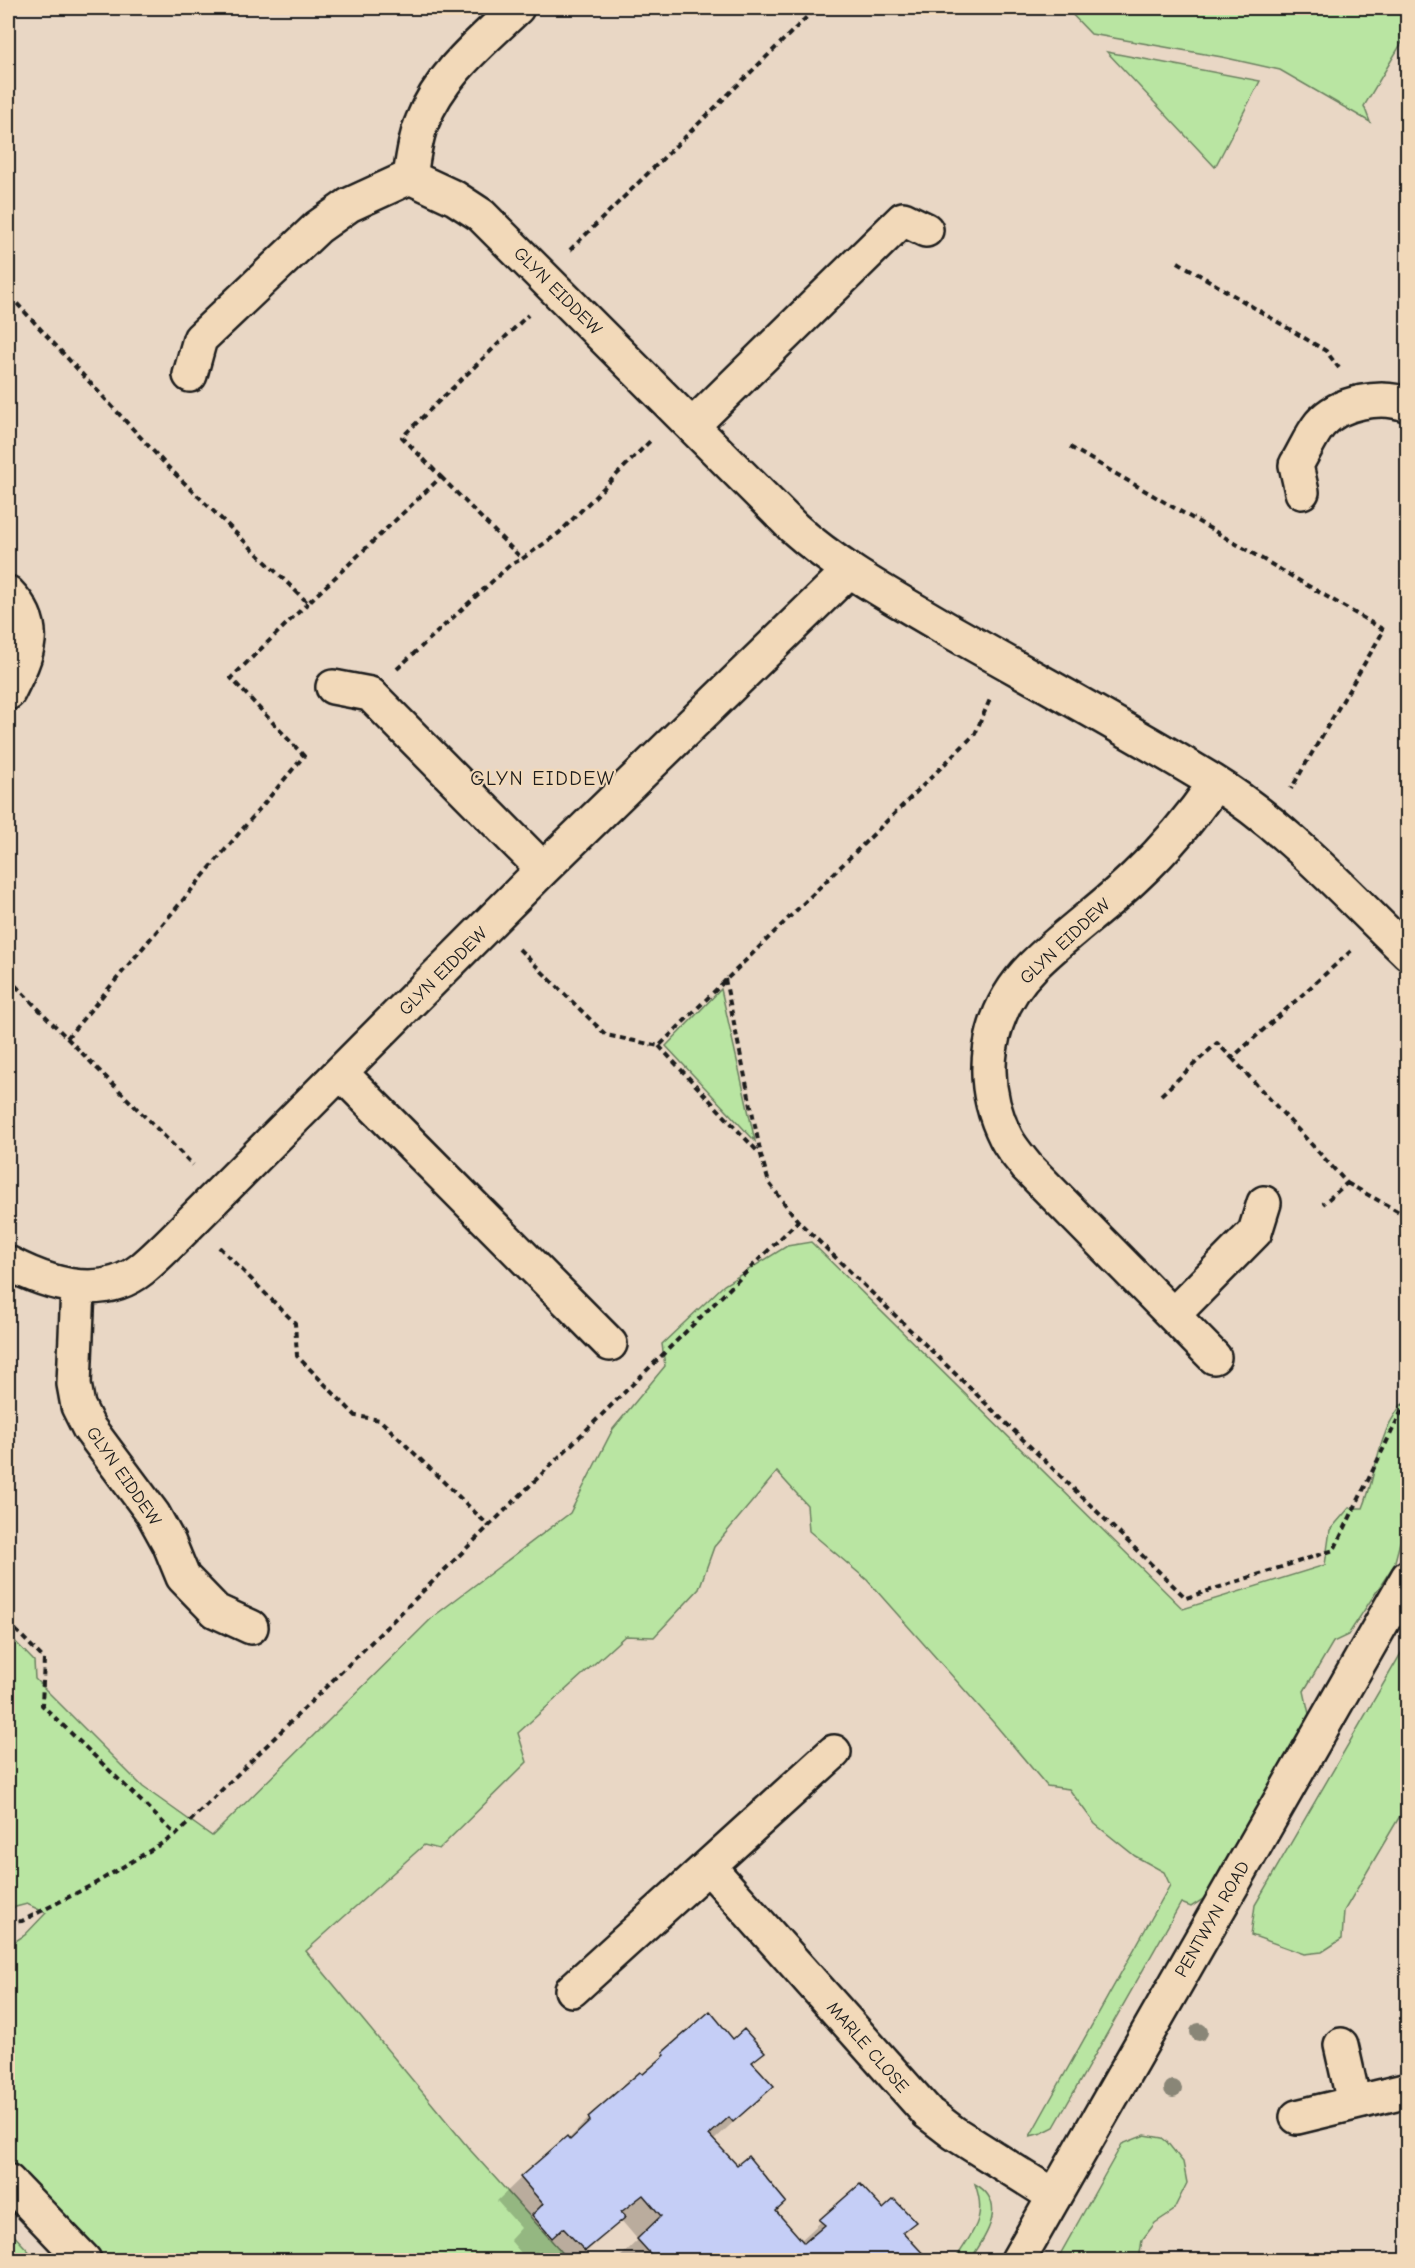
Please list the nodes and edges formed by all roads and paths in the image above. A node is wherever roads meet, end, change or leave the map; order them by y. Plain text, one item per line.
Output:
1 (517, 8) edge
2 (813, 11) dead end
3 (410, 177) junction
4 (926, 230) dead end
5 (1178, 262) dead end
6 (549, 283) junction
7 (10, 296) dead end
8 (190, 375) dead end
9 (1363, 401) junction
10 (1407, 405) edge
11 (686, 418) junction
12 (1070, 447) dead end
13 (441, 477) junction
14 (1302, 492) dead end
15 (522, 559) junction
16 (849, 571) junction
17 (8, 593) edge
18 (308, 603) junction
19 (1006, 663) junction
20 (333, 687) dead end
21 (8, 693) edge
22 (369, 694) junction
23 (1215, 783) junction
24 (1272, 822) junction
25 (543, 869) junction
26 (492, 922) junction
27 (1379, 926) junction
28 (1407, 953) edge
29 (8, 978) edge
30 (725, 980) junction
31 (67, 1038) junction
32 (659, 1046) junction
33 (1232, 1058) junction
34 (341, 1073) junction
35 (1161, 1095) dead end
36 (761, 1155) junction
37 (1347, 1183) junction
38 (220, 1193) junction
39 (1264, 1203) dead end
40 (1323, 1204) dead end
41 (1407, 1217) edge
42 (192, 1221) junction
43 (798, 1221) junction
44 (8, 1263) edge
45 (78, 1287) junction
46 (1173, 1315) junction
47 (610, 1344) dead end
48 (1214, 1358) dead end
49 (1407, 1398) edge
50 (489, 1526) junction
51 (1407, 1577) edge
52 (8, 1622) edge
53 (251, 1627) dead end
54 (834, 1752) dead end
55 (176, 1835) junction
56 (710, 1867) junction
57 (8, 1922) edge
58 (572, 1990) dead end
59 (1341, 2046) dead end
60 (1407, 2090) edge
61 (1354, 2103) junction
62 (1297, 2117) dead end
63 (8, 2181) edge
64 (1054, 2196) junction
65 (84, 2260) edge
66 (1018, 2260) edge

1 - 3 street
2 - 6 path
3 - 6 street, GLYN EIDDEW
3 - 8 street
4 - 11 street
5 - 9 path
6 - 11 street, GLYN EIDDEW
6 - 13 path
7 - 18 path
9 - 10 street
9 - 14 street
11 - 15 path
11 - 16 street, GLYN EIDDEW
12 - 24 path
13 - 15 path
13 - 18 path
15 - 22 path
16 - 19 street, GLYN EIDDEW
16 - 25 street, GLYN EIDDEW
17 - 21 street
18 - 31 path
19 - 23 street, GLYN EIDDEW
19 - 30 path
20 - 22 street
22 - 25 street
23 - 24 street, GLYN EIDDEW
23 - 46 street, GLYN EIDDEW
24 - 27 street, GLYN EIDDEW
25 - 26 street, GLYN EIDDEW
26 - 32 path
26 - 34 street, GLYN EIDDEW
27 - 28 street, GLYN EIDDEW
27 - 33 path
29 - 31 path
30 - 32 path
30 - 36 path
31 - 38 path
32 - 36 path
33 - 35 path
33 - 37 path
34 - 38 street, GLYN EIDDEW
34 - 47 street
36 - 43 path
37 - 40 path
37 - 41 path
38 - 42 street, GLYN EIDDEW
39 - 46 street
42 - 45 street, GLYN EIDDEW
42 - 50 path
43 - 49 path
43 - 50 path
44 - 45 street, GLYN EIDDEW
45 - 53 street, GLYN EIDDEW
46 - 48 street, GLYN EIDDEW
50 - 55 path
51 - 64 street, PENTWYN ROAD
52 - 55 path
54 - 56 street
55 - 57 path
56 - 58 street
56 - 64 street, MARLE CLOSE
59 - 61 street
60 - 61 street
61 - 62 street
63 - 65 street
64 - 66 street, PENTWYN ROAD

